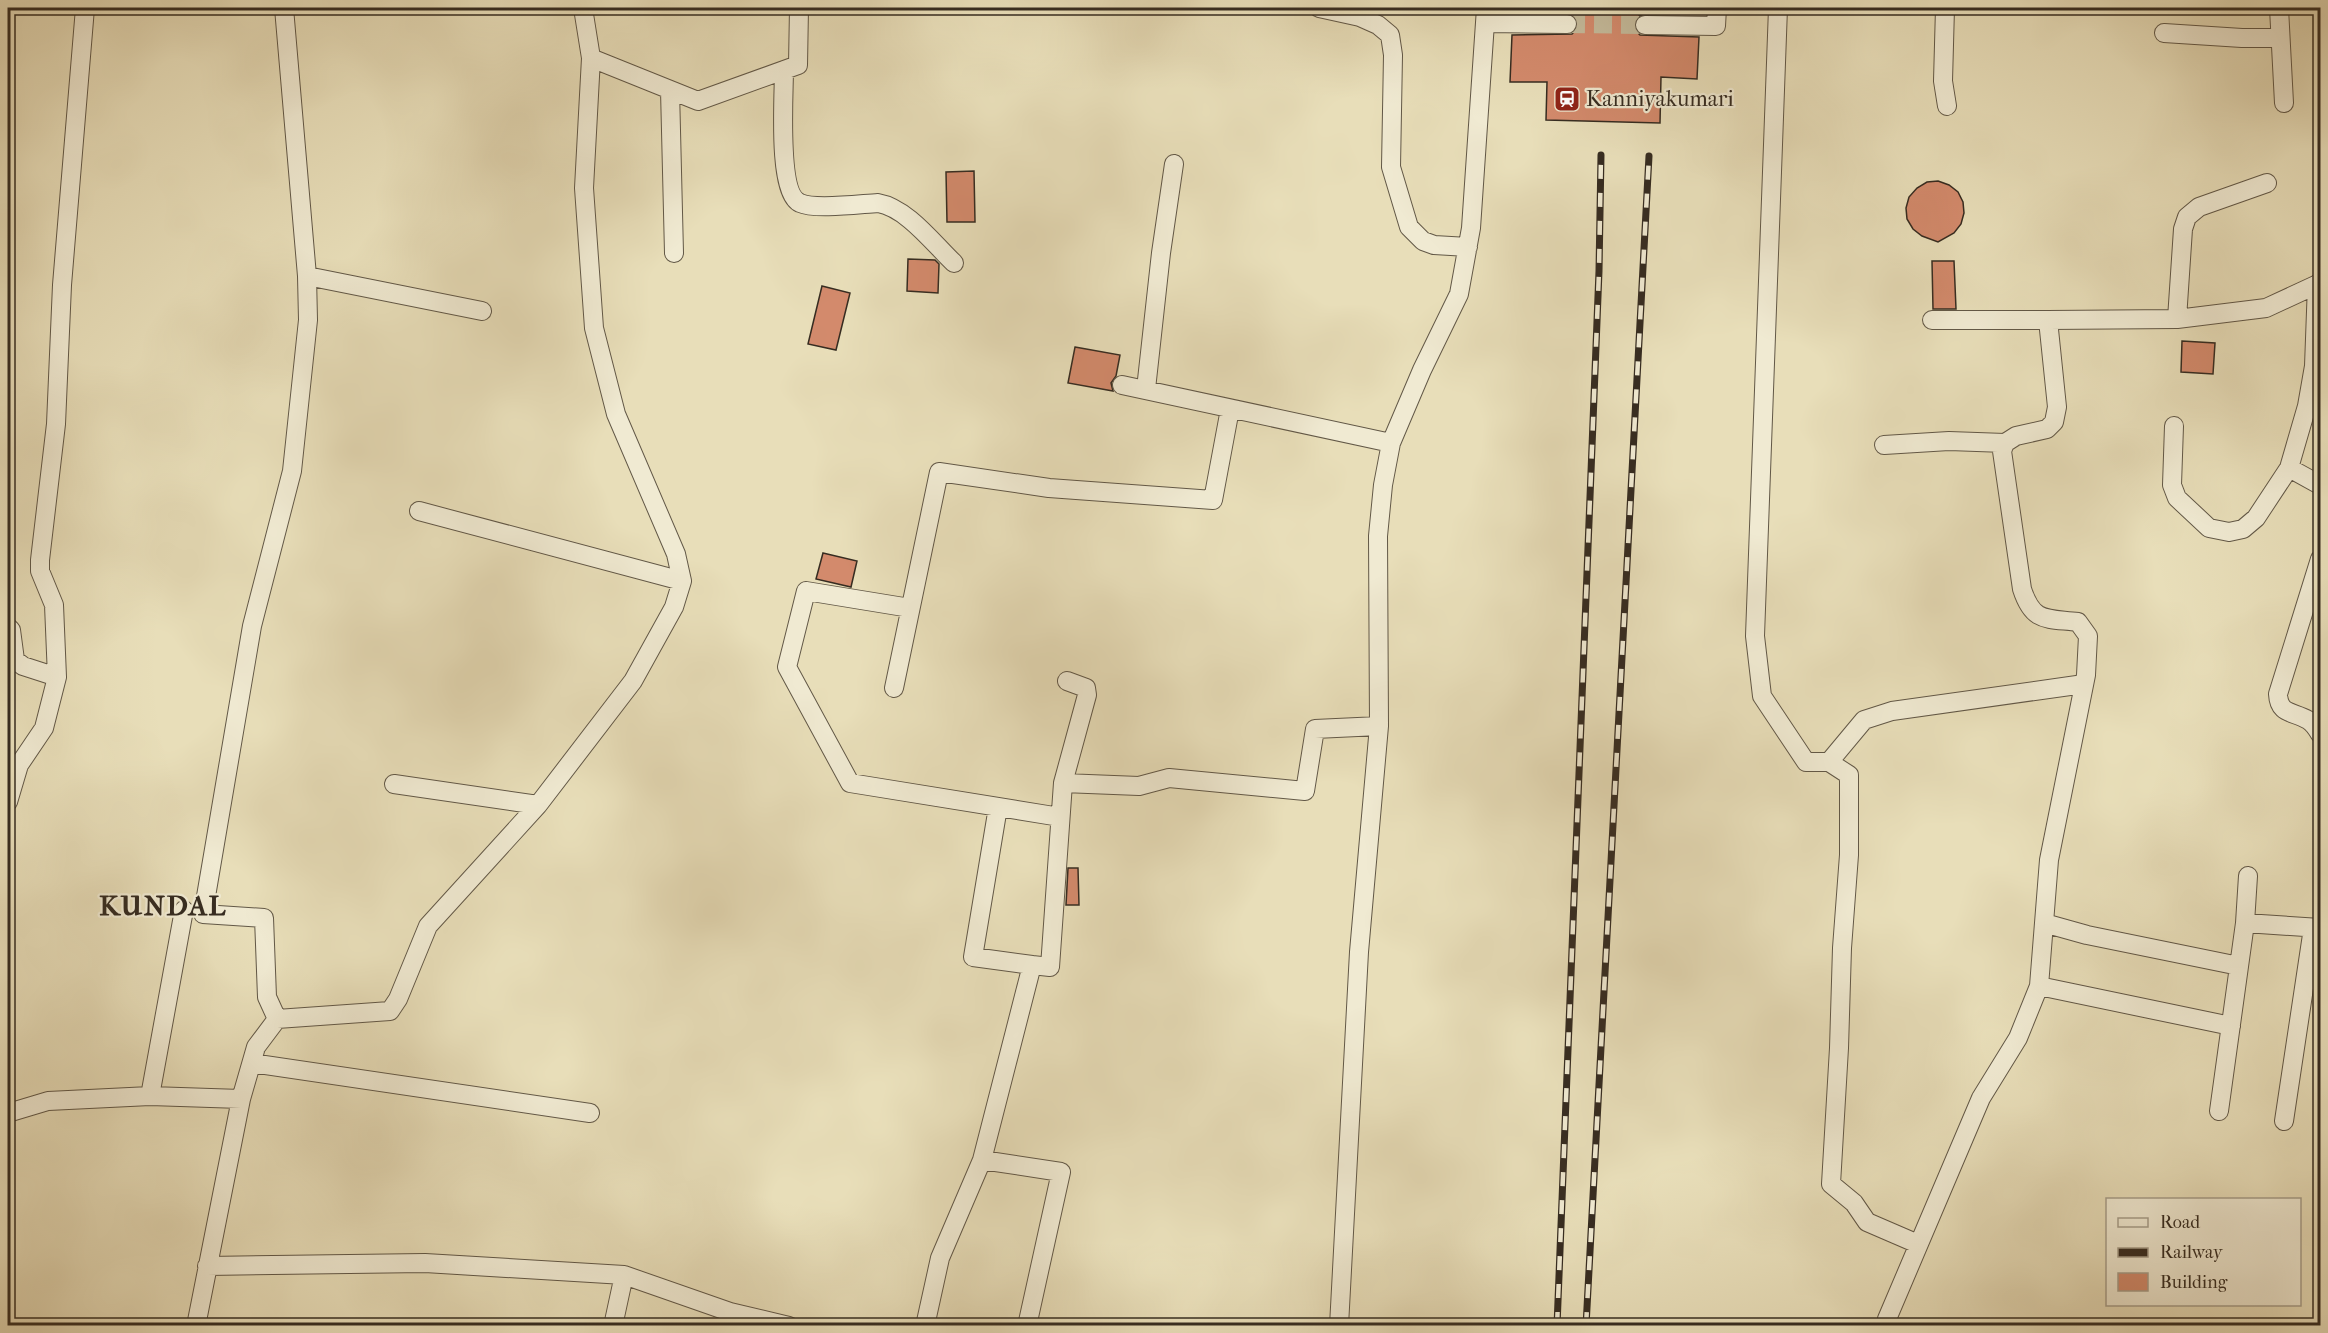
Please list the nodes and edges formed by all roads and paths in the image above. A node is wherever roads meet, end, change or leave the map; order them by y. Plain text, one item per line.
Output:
1 (85, 8) edge
2 (284, 8) edge
3 (583, 8) edge
4 (799, 8) edge
5 (1319, 8) edge
6 (1717, 8) edge
7 (1778, 8) edge
8 (1945, 8) edge
9 (2279, 8) edge
10 (1485, 15) edge
11 (1567, 24) tunnel mouth
12 (1645, 25) tunnel mouth
13 (2164, 33) dead end
14 (2280, 38) junction
15 (591, 58) junction
16 (784, 70) junction
17 (670, 90) junction
18 (2283, 103) dead end
19 (1947, 106) dead end
20 (1173, 164) dead end
21 (2267, 183) dead end
22 (1468, 247) junction
23 (674, 253) dead end
24 (954, 263) dead end
25 (307, 276) junction
26 (2319, 284) edge
27 (482, 311) dead end
28 (2177, 319) junction
29 (1932, 320) dead end
30 (2048, 320) junction
31 (2317, 367) edge
32 (1122, 385) dead end
33 (1146, 389) junction
34 (1230, 408) junction
35 (2174, 426) dead end
36 (1391, 443) junction
37 (2005, 443) junction
38 (1884, 445) dead end
39 (2289, 468) junction
40 (2320, 485) edge
41 (419, 511) dead end
42 (2320, 559) edge
43 (682, 581) junction
44 (910, 608) junction
45 (8, 627) edge
46 (57, 677) junction
47 (1067, 681) dead end
48 (2084, 684) junction
49 (894, 688) dead end
50 (1379, 726) junction
51 (2320, 734) edge
52 (1829, 762) junction
53 (1063, 783) junction
54 (394, 784) dead end
55 (8, 802) edge
56 (538, 805) junction
57 (998, 807) junction
58 (1060, 817) junction
59 (2247, 876) dead end
60 (184, 910) dead end
61 (2044, 923) junction
62 (2245, 923) junction
63 (2317, 928) edge
64 (1032, 965) junction
65 (2239, 966) junction
66 (2039, 986) junction
67 (278, 1019) junction
68 (2231, 1026) junction
69 (252, 1063) junction
70 (150, 1096) junction
71 (241, 1099) junction
72 (2219, 1111) dead end
73 (8, 1113) edge
74 (590, 1113) dead end
75 (2284, 1120) dead end
76 (982, 1160) junction
77 (1918, 1244) junction
78 (207, 1266) junction
79 (624, 1275) junction
80 (196, 1326) edge
81 (613, 1326) edge
82 (789, 1326) edge
83 (925, 1326) edge
84 (1027, 1326) edge
85 (1338, 1326) edge
86 (1886, 1326) edge

1 - 46 street
2 - 25 street
3 - 15 street
4 - 16 street
5 - 22 street
6 - 12 street
7 - 52 street
8 - 19 street
9 - 14 street
10 - 11 street
10 - 22 street
13 - 14 street
14 - 18 street
15 - 17 street
15 - 43 street
16 - 17 street
16 - 24 street
17 - 23 street
20 - 33 street
21 - 28 street
22 - 36 street
25 - 27 street
25 - 67 street
26 - 28 street
26 - 31 street
28 - 30 street
29 - 30 street
30 - 37 street
31 - 39 street
32 - 33 street
33 - 34 street
34 - 36 street
34 - 44 street
35 - 39 street
36 - 50 street
37 - 38 street
37 - 48 street
39 - 40 street
41 - 43 street
42 - 51 street
43 - 56 street
44 - 49 street
44 - 57 street
45 - 46 street
46 - 55 street
47 - 53 street
48 - 52 street
48 - 61 street
50 - 53 street
50 - 85 street
52 - 77 street
53 - 58 street
54 - 56 street
56 - 67 street
57 - 58 street
57 - 64 street
58 - 64 street
59 - 62 street
60 - 70 street
61 - 65 street
61 - 66 street
62 - 63 street
62 - 65 street
63 - 75 street
64 - 76 street
65 - 68 street
66 - 68 street
66 - 77 street
67 - 69 street
68 - 72 street
69 - 71 street
69 - 74 street
70 - 71 street
70 - 73 street
71 - 78 street
76 - 83 street
76 - 84 street
77 - 86 street
78 - 79 street
78 - 80 street
79 - 81 street
79 - 82 street

